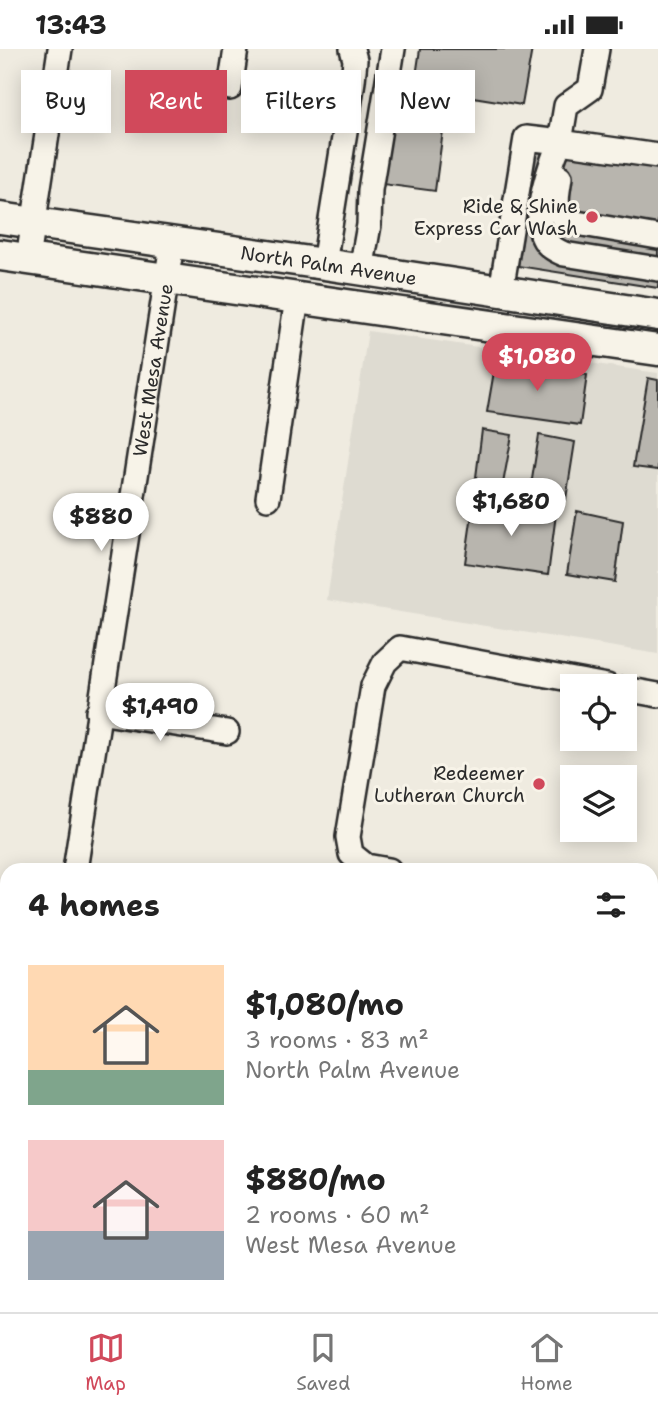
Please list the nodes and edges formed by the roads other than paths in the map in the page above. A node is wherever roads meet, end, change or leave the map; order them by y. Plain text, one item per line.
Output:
1 (60, 49) edge
2 (236, 49) edge
3 (352, 49) edge
4 (393, 49) edge
5 (597, 49) edge
6 (230, 88) dead end
7 (559, 142) junction
8 (658, 156) edge
9 (0, 218) edge
10 (34, 223) junction
11 (658, 237) edge
12 (172, 244) junction
13 (14, 257) edge
14 (324, 264) junction
15 (658, 269) edge
16 (361, 270) junction
17 (167, 281) junction
18 (501, 291) junction
19 (297, 299) junction
20 (658, 315) edge
21 (658, 350) edge
22 (268, 498) dead end
23 (560, 677) edge
24 (637, 691) edge
25 (658, 695) edge
26 (98, 712) junction
27 (228, 732) dead end
28 (76, 863) edge
29 (362, 863) edge

1 - 10 street
2 - 6 street
3 - 14 street
4 - 16 street
5 - 7 street
7 - 8 street
7 - 11 street
7 - 15 street
7 - 18 street
9 - 10 main road, North Palm Avenue
10 - 12 main road, North Palm Avenue
10 - 13 street
12 - 14 main road, North Palm Avenue
12 - 17 street, West Mesa Avenue
13 - 17 main road, North Palm Avenue
14 - 16 main road, North Palm Avenue
16 - 18 main road, North Palm Avenue
17 - 19 main road, North Palm Avenue
17 - 26 street, West Mesa Avenue
18 - 19 main road
18 - 20 main road, North Palm Avenue
19 - 21 main road, North Palm Avenue
19 - 22 street
23 - 29 street
24 - 25 street
26 - 27 street
26 - 28 street, West Mesa Avenue

